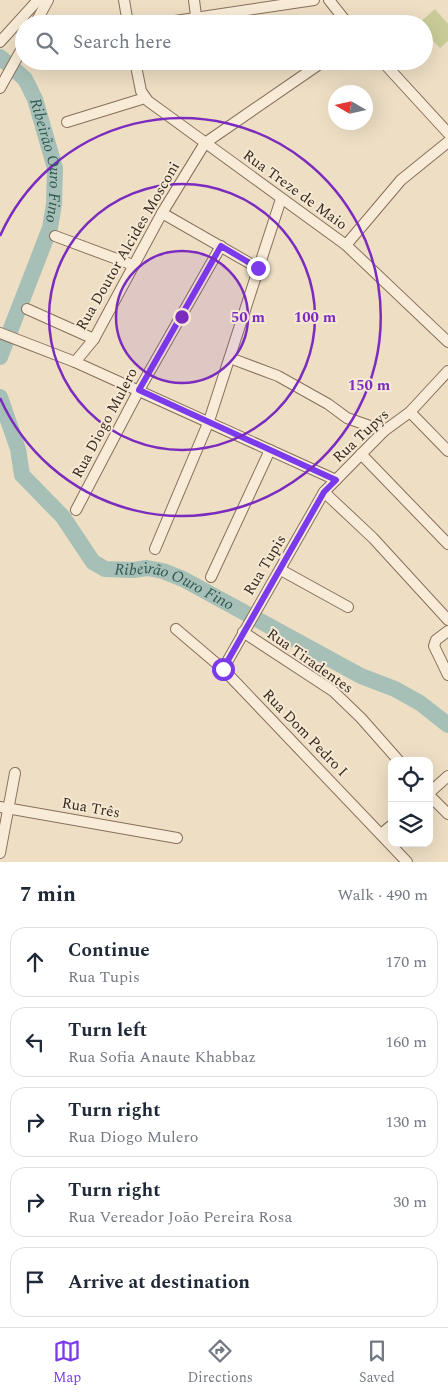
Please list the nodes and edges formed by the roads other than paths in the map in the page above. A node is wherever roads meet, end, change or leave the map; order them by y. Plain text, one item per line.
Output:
1 (38, 0) edge
2 (48, 0) edge
3 (124, 0) edge
4 (194, 0) edge
5 (314, 0) edge
6 (329, 0) edge
7 (24, 15) edge
8 (40, 15) edge
9 (126, 15) edge
10 (196, 15) edge
11 (203, 15) edge
12 (341, 15) edge
13 (15, 25) edge
14 (0, 42) edge
15 (15, 61) edge
16 (138, 70) edge
17 (311, 70) edge
18 (390, 70) edge
19 (2, 84) edge
20 (145, 98) junction
21 (67, 122) dead end
22 (448, 133) edge
23 (448, 142) edge
24 (205, 143) junction
25 (281, 199) junction
26 (162, 213) junction
27 (55, 236) dead end
28 (346, 245) junction
29 (221, 246) junction
30 (133, 265) junction
31 (258, 268) junction
32 (27, 309) dead end
33 (0, 333) edge
34 (94, 339) junction
35 (448, 342) edge
36 (230, 358) junction
37 (75, 362) junction
38 (448, 371) edge
39 (139, 390) junction
40 (410, 412) junction
41 (209, 421) junction
42 (384, 431) junction
43 (270, 450) junction
44 (448, 451) edge
45 (362, 454) junction
46 (336, 480) junction
47 (324, 492) junction
48 (76, 510) dead end
49 (448, 544) edge
50 (155, 548) dead end
51 (281, 570) junction
52 (211, 577) dead end
53 (348, 607) dead end
54 (448, 620) edge
55 (245, 628) junction
56 (176, 629) dead end
57 (448, 631) edge
58 (223, 669) junction
59 (448, 675) edge
60 (395, 757) edge
61 (15, 773) dead end
62 (448, 776) edge
63 (433, 790) edge
64 (433, 798) edge
65 (4, 808) edge
66 (448, 814) edge
67 (388, 828) edge
68 (381, 834) junction
69 (178, 838) dead end
70 (0, 853) edge
71 (407, 862) edge

1 - 7 street
2 - 8 street
3 - 9 street
4 - 10 street
5 - 11 street
6 - 12 street
13 - 14 street
15 - 19 street
16 - 20 street
17 - 24 street
18 - 22 street
20 - 21 street
20 - 24 street, Rua Treze de Maio
23 - 28 street
24 - 25 street, Rua Treze de Maio
24 - 26 street, Rua Doutor Alcides Mosconi
25 - 28 street, Rua Treze de Maio
25 - 31 street
26 - 29 street
26 - 30 street, Rua Doutor Alcides Mosconi
27 - 30 street
28 - 35 street, Rua Treze de Maio
29 - 31 street
29 - 39 street, Rua Diogo Mulero
30 - 34 street, Rua Doutor Alcides Mosconi
31 - 36 street
32 - 34 street
33 - 37 street
34 - 37 street, Rua Doutor Alcides Mosconi
36 - 41 street
36 - 42 street
37 - 39 street
38 - 40 street, Rua Tupys
39 - 41 street
39 - 48 street, Rua Diogo Mulero
40 - 42 street, Rua Tupys
40 - 44 street
41 - 43 street
41 - 50 street
42 - 45 street, Rua Tupys
43 - 46 street
43 - 52 street
45 - 46 street, Rua Tupys
45 - 49 street
46 - 47 street, Rua Tupis
47 - 51 street, Rua Tupis
47 - 54 street
51 - 53 street
51 - 55 street, Rua Tupis
55 - 58 street, Rua Tupis
55 - 60 street, Rua Tiradentes
56 - 58 street, Rua Dom Pedro I
57 - 59 street
58 - 68 street, Rua Dom Pedro I
61 - 65 street
62 - 63 street
64 - 66 street
65 - 69 street, Rua Três
65 - 70 street
67 - 68 street
68 - 71 street, Rua Dom Pedro I

